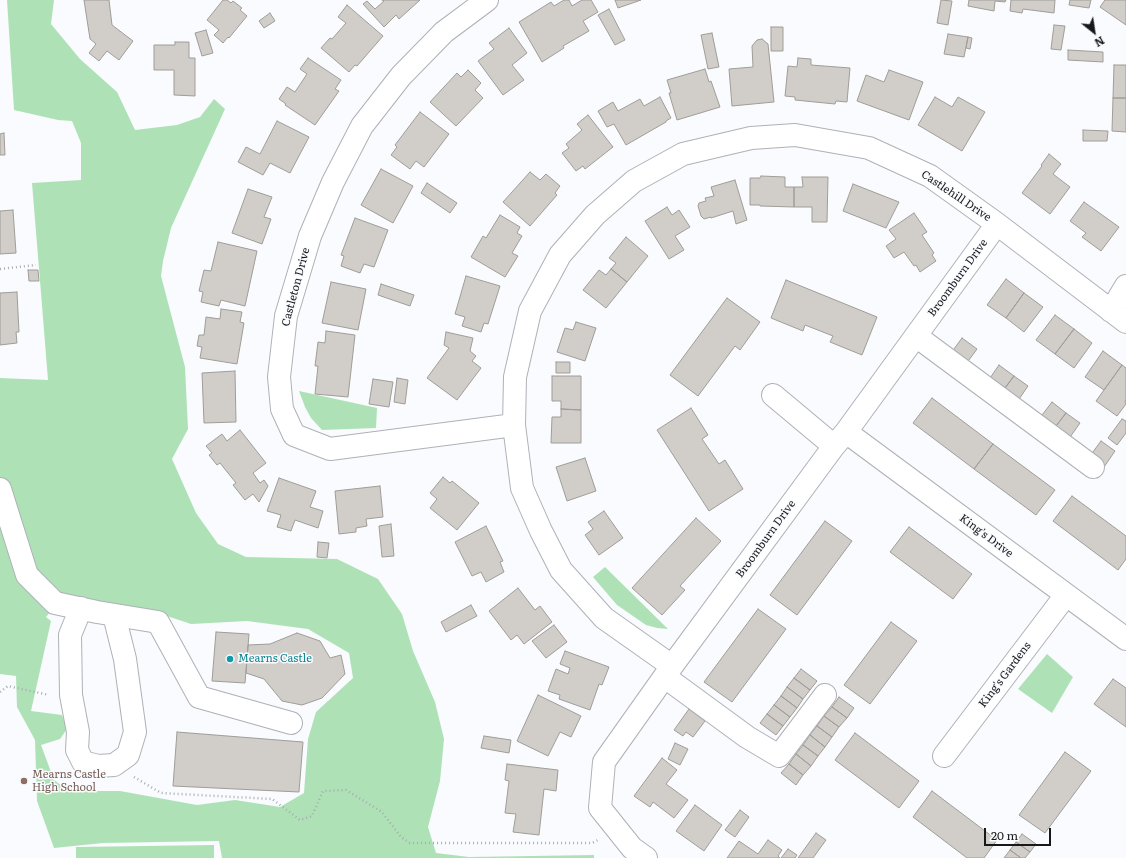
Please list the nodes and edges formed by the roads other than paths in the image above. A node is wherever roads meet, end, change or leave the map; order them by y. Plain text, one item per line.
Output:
1 (487, 0) edge
2 (998, 224) junction
3 (1126, 286) edge
4 (1118, 317) edge
5 (916, 336) junction
6 (773, 395) dead end
7 (514, 425) junction
8 (840, 439) junction
9 (1094, 467) dead end
10 (0, 489) edge
11 (1066, 595) junction
12 (81, 608) junction
13 (114, 615) junction
14 (1126, 639) edge
15 (668, 672) junction
16 (825, 694) dead end
17 (291, 723) dead end
18 (944, 756) dead end
19 (646, 858) edge

1 - 7 street, Castleton Drive
2 - 4 street, Castlehill Drive
2 - 5 street, Broomburn Drive
2 - 7 street, Castlehill Drive
3 - 4 street
5 - 8 street, Broomburn Drive
5 - 9 street
6 - 8 street, King's Drive
7 - 15 street, Castlehill Drive
8 - 11 street, King's Drive
8 - 15 street, Broomburn Drive
10 - 12 street
11 - 14 street, King's Drive
11 - 18 street, King's Gardens
12 - 13 street
12 - 13 street
13 - 17 street
15 - 16 street, Castlehill Drive
15 - 19 street, Broomburn Drive

